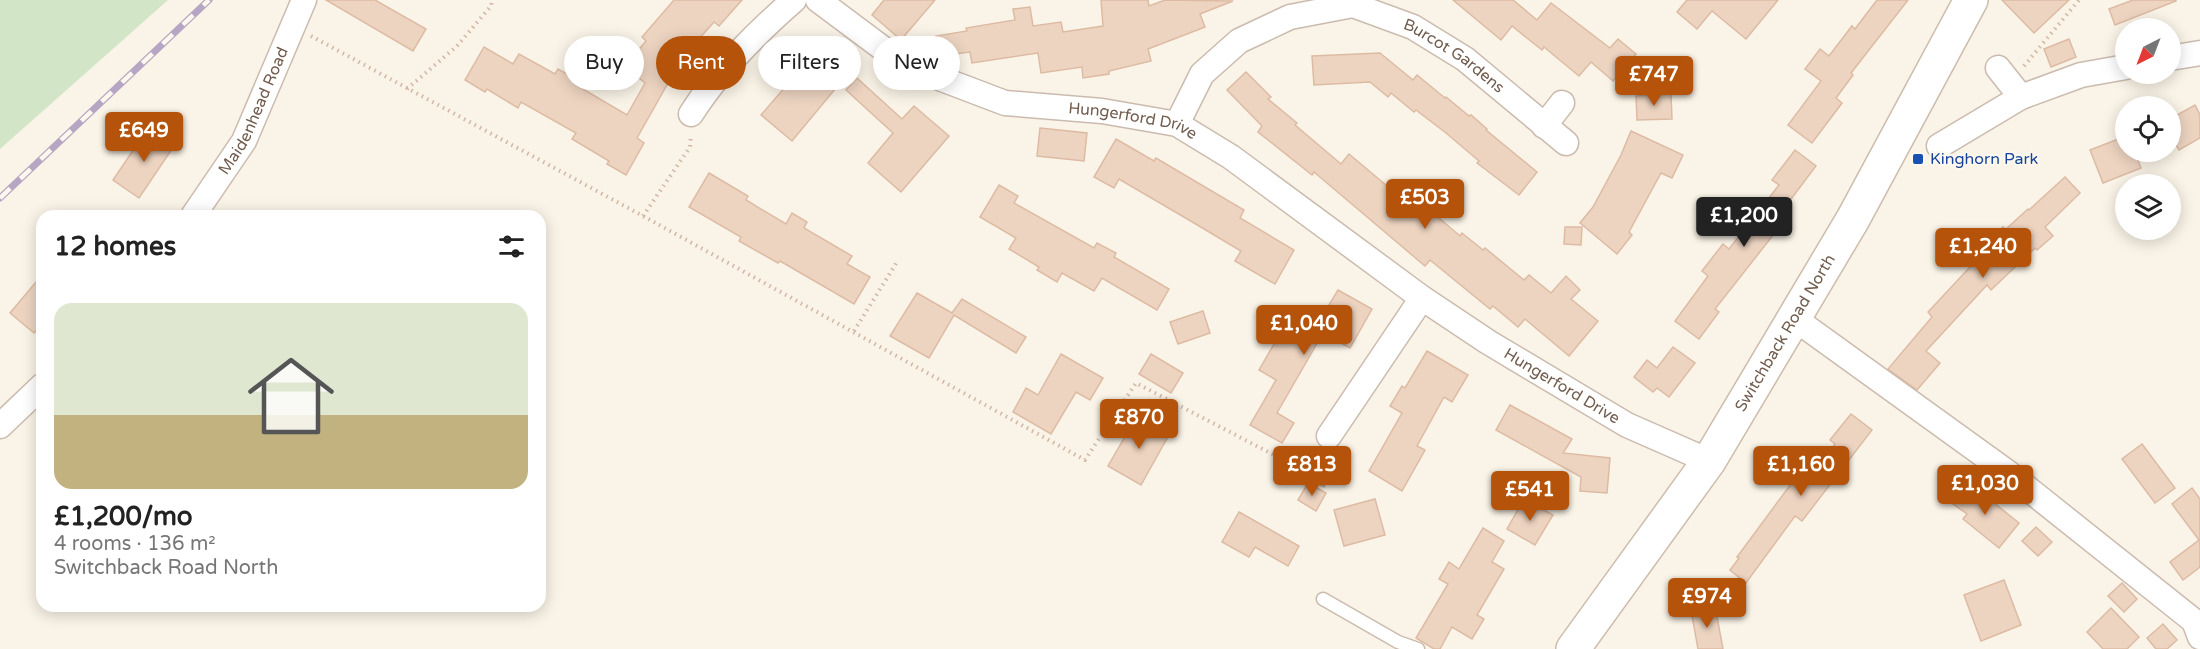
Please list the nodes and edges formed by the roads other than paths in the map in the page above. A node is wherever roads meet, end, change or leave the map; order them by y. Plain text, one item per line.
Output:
1 (304, 0) edge
2 (794, 0) edge
3 (818, 0) edge
4 (1971, 0) edge
5 (1353, 3) edge
6 (2200, 53) edge
7 (2181, 56) edge
8 (2115, 69) edge
9 (1562, 103) dead end
10 (691, 114) road end
11 (1176, 124) junction
12 (1544, 126) junction
13 (1566, 143) dead end
14 (1939, 146) dead end
15 (197, 210) edge
16 (1422, 298) junction
17 (1795, 319) junction
18 (36, 392) edge
19 (0, 426) edge
20 (1329, 436) road end
21 (1709, 461) junction
22 (1323, 599) dead end
23 (2198, 625) edge
24 (1418, 649) edge
25 (1573, 649) edge

1 - 15 street, Maidenhead Road
2 - 10 street
3 - 11 street, Hungerford Drive
4 - 17 main road, Switchback Road North
5 - 11 street, Burcot Gardens
5 - 12 street, Burcot Gardens
6 - 7 street
8 - 14 street
9 - 12 street
11 - 16 street, Hungerford Drive
12 - 13 street, Burcot Gardens
16 - 20 street
16 - 21 street, Hungerford Drive
17 - 21 main road, Switchback Road North
17 - 23 street
18 - 19 street
21 - 25 main road, Switchback Road North
22 - 24 lane

